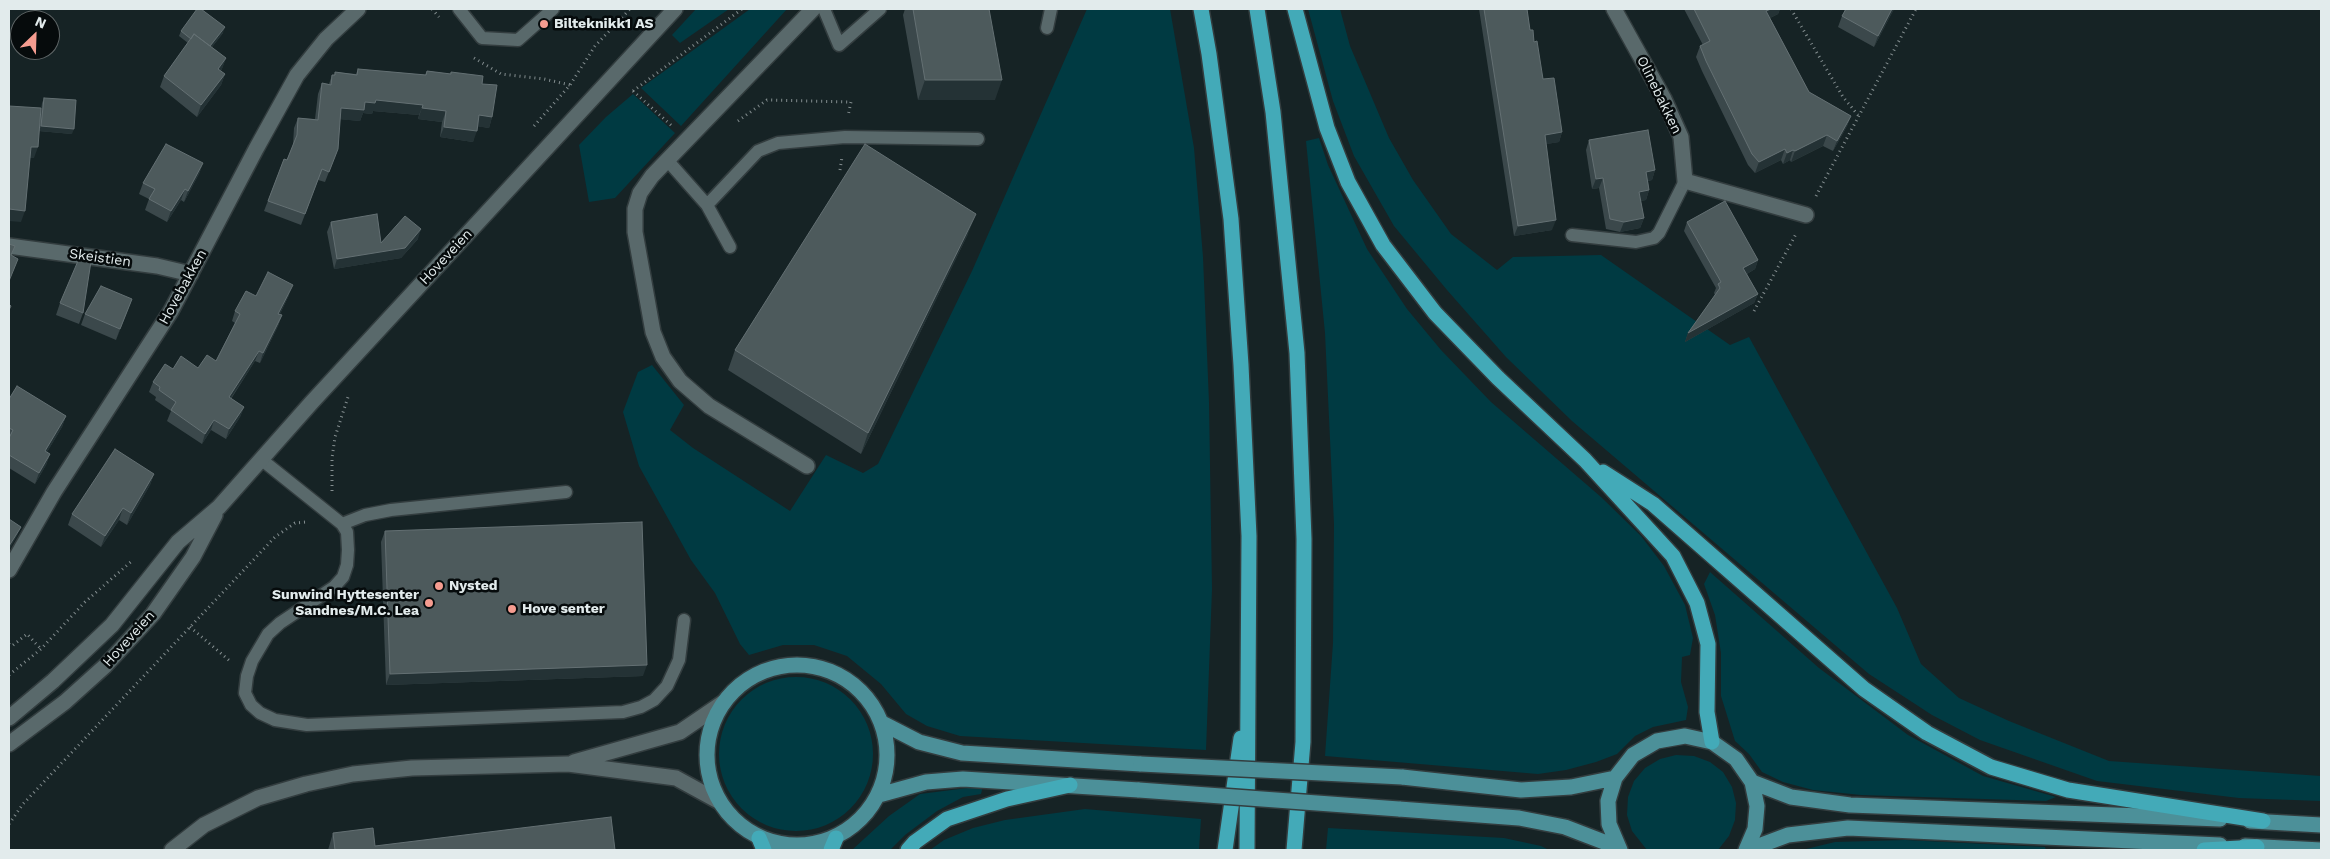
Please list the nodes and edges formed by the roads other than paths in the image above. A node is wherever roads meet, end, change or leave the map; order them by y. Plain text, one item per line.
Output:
1 (358, 9) edge
2 (459, 9) edge
3 (553, 9) edge
4 (675, 9) edge
5 (813, 9) edge
6 (824, 9) edge
7 (880, 9) edge
8 (1051, 9) edge
9 (1201, 9) edge
10 (1257, 9) edge
11 (1295, 9) edge
12 (1614, 9) edge
13 (1047, 28) dead end
14 (978, 139) dead end
15 (668, 161) junction
16 (1685, 181) junction
17 (707, 205) junction
18 (1806, 215) road end
19 (1572, 235) dead end
20 (9, 246) edge
21 (730, 247) dead end
22 (191, 274) junction
23 (262, 460) junction
24 (1585, 460) junction
25 (807, 466) dead end
26 (566, 492) dead end
27 (219, 508) junction
28 (342, 524) junction
29 (9, 570) edge
30 (684, 620) dead end
31 (1249, 679) junction
32 (724, 702) junction
33 (9, 718) edge
34 (882, 723) junction
35 (1712, 742) junction
36 (9, 744) edge
37 (568, 764) junction
38 (1615, 778) junction
39 (1752, 782) junction
40 (1070, 785) junction
41 (879, 795) junction
42 (718, 801) junction
43 (2263, 821) junction
44 (2321, 825) edge
45 (761, 844) edge
46 (833, 844) edge
47 (2257, 847) junction
48 (1619, 848) edge
49 (172, 850) edge
50 (908, 850) edge
51 (1225, 850) edge
52 (1247, 850) edge
53 (1294, 850) edge
54 (1747, 850) edge
55 (2204, 850) edge
56 (2321, 850) edge

1 - 22 main road, Hovebakken
2 - 3 lane
4 - 23 main road, Hoveveien
5 - 15 main road
6 - 7 lane
8 - 13 lane
9 - 31 highway
10 - 53 highway
11 - 24 highway
12 - 16 main road, Olinebakken
14 - 17 lane
15 - 17 lane
15 - 25 main road
16 - 18 main road
16 - 19 lane
17 - 21 lane
20 - 22 main road, Skeistien
22 - 29 main road, Hovebakken
23 - 27 main road, Hoveveien
23 - 28 lane
24 - 35 highway
24 - 43 highway
26 - 28 lane
27 - 33 main road, Hoveveien
27 - 36 main road, Hoveveien
28 - 30 lane
31 - 51 highway
31 - 52 highway
32 - 34 main road
32 - 37 main road
32 - 42 main road
34 - 38 main road, bridge
34 - 41 main road
35 - 38 main road
35 - 39 main road
37 - 42 main road
37 - 49 main road
38 - 48 main road
39 - 43 main road
39 - 54 main road
40 - 41 main road
40 - 48 main road, bridge
40 - 50 highway
41 - 46 main road
42 - 45 main road
43 - 44 main road
45 - 46 main road
47 - 54 main road
47 - 55 highway
47 - 56 main road

